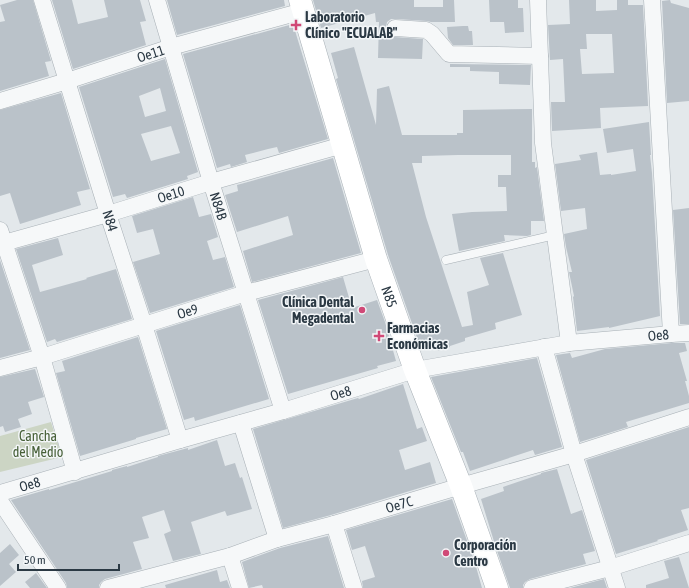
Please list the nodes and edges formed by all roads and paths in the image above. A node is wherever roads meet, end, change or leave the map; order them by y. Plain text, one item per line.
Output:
1 (42, 0) edge
2 (157, 0) edge
3 (538, 0) edge
4 (652, 0) edge
5 (301, 5) edge
6 (395, 28) dead end
7 (171, 46) junction
8 (540, 56) junction
9 (67, 82) junction
10 (0, 100) edge
11 (343, 145) junction
12 (211, 182) junction
13 (108, 214) junction
14 (555, 235) junction
15 (1, 239) edge
16 (376, 259) junction
17 (446, 260) dead end
18 (246, 293) junction
19 (144, 325) junction
20 (671, 334) junction
21 (689, 334) edge
22 (569, 343) junction
23 (544, 347) junction
24 (42, 357) junction
25 (0, 368) edge
26 (415, 370) junction
27 (284, 411) junction
28 (689, 416) edge
29 (242, 423) junction
30 (180, 440) junction
31 (574, 454) junction
32 (74, 472) junction
33 (461, 486) junction
34 (0, 493) edge
35 (0, 501) edge
36 (334, 524) junction
37 (277, 539) junction
38 (689, 543) edge
39 (230, 556) junction
40 (610, 568) junction
41 (58, 588) edge
42 (108, 588) edge
43 (240, 588) edge
44 (354, 588) edge
45 (497, 588) edge
46 (532, 588) edge
47 (617, 588) edge

1 - 9 street, N84
2 - 7 street, N84B
3 - 8 street
4 - 20 street
5 - 7 street, Oe11
5 - 11 main road, N85
6 - 8 street
7 - 9 street, Oe11
7 - 12 street, N84B
8 - 14 street
9 - 10 street, Oe11
9 - 13 street, N84
11 - 12 street, Oe10
11 - 16 main road, N85
12 - 13 street, Oe10
12 - 18 street, N84B
13 - 15 street, Oe10
13 - 19 street, N84
14 - 17 lane
14 - 22 street
15 - 24 street
16 - 18 street, Oe9
16 - 26 main road, N85
18 - 19 street, Oe9
18 - 27 street, N84B
19 - 24 street, Oe9
19 - 30 street, N84
20 - 21 street, Oe8
20 - 22 street, Oe8
22 - 23 street, Oe8
23 - 26 street, Oe8
23 - 31 street
24 - 25 street, Oe9
24 - 32 street
26 - 27 street, Oe8
26 - 33 main road, N85
27 - 29 street, Oe8
28 - 31 street, Oe7C
29 - 30 street, Oe8
29 - 37 street
30 - 32 street, Oe8
31 - 33 street, Oe7C
31 - 40 street
32 - 34 street, Oe8
33 - 36 street, Oe7C
33 - 45 main road, N85
35 - 41 street
36 - 37 street, Oe7C
36 - 44 street
37 - 39 street, Oe7C
38 - 40 street
39 - 42 street, Oe7C
39 - 43 street
40 - 46 street
40 - 47 street

